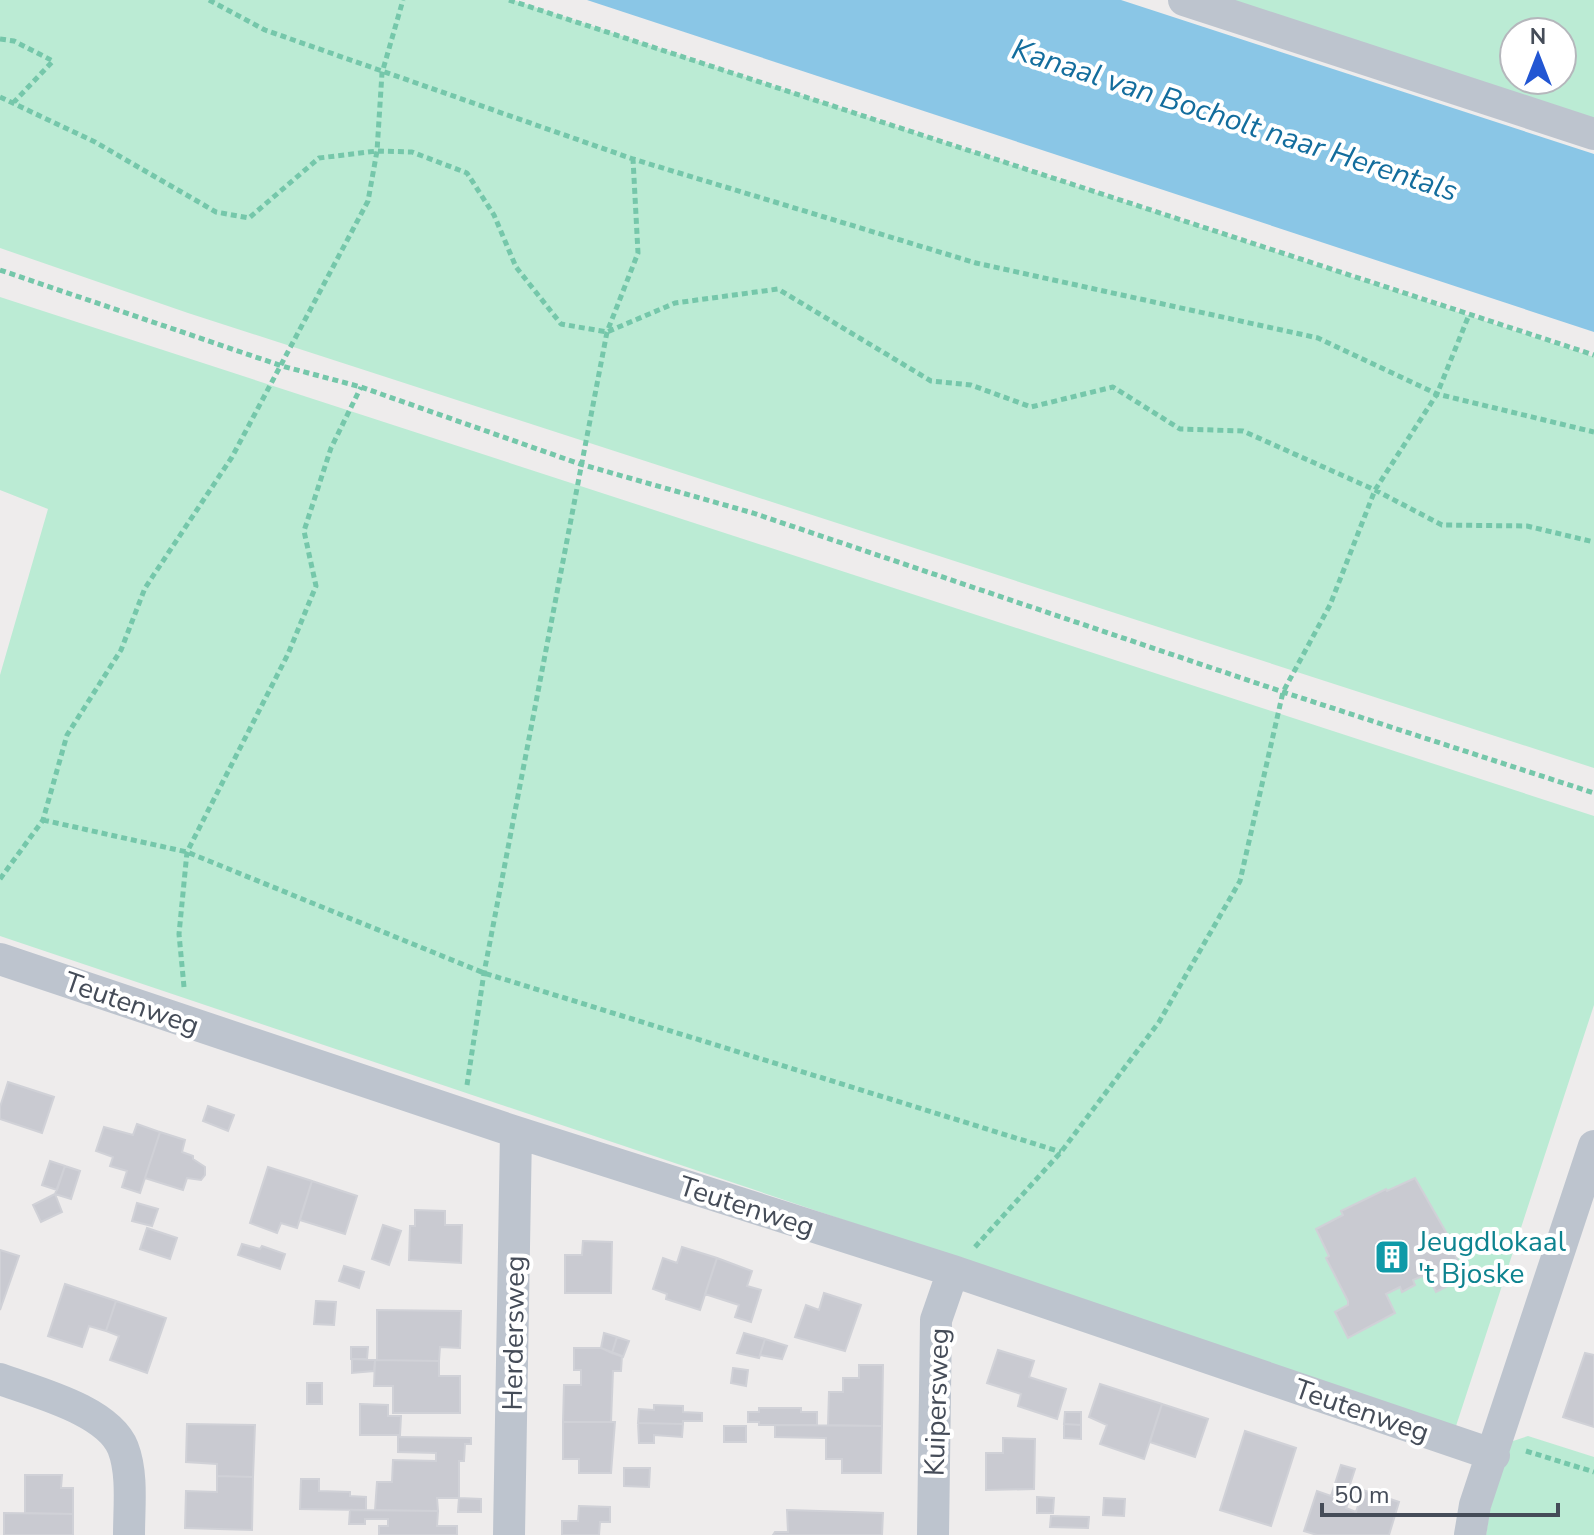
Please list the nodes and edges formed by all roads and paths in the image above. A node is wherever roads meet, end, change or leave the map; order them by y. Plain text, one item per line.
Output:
1 (209, 0) edge
2 (403, 0) edge
3 (509, 0) edge
4 (1184, 0) edge
5 (0, 39) edge
6 (382, 73) junction
7 (0, 97) edge
8 (14, 102) junction
9 (1594, 134) edge
10 (377, 151) junction
11 (633, 159) junction
12 (0, 270) edge
13 (1469, 314) junction
14 (607, 332) junction
15 (1594, 355) edge
16 (282, 366) junction
17 (361, 387) junction
18 (1437, 394) junction
19 (1594, 432) edge
20 (580, 464) junction
21 (1375, 490) junction
22 (1594, 542) edge
23 (1283, 692) junction
24 (1594, 793) edge
25 (43, 820) junction
26 (187, 852) junction
27 (0, 879) edge
28 (0, 959) edge
29 (484, 973) junction
30 (187, 1022) junction
31 (462, 1114) junction
32 (516, 1132) junction
33 (1594, 1146) edge
34 (1061, 1152) junction
35 (1585, 1207) edge
36 (953, 1271) junction
37 (0, 1379) edge
38 (1496, 1448) junction
39 (1594, 1472) edge
40 (129, 1535) edge
41 (509, 1535) edge
42 (933, 1535) edge
43 (1470, 1535) edge

1 - 6 path
2 - 6 path
3 - 13 path
4 - 9 street
5 - 8 path
6 - 10 path
6 - 11 path
7 - 8 path
8 - 10 path
10 - 14 path
10 - 16 path
11 - 14 path
11 - 18 path
12 - 16 path
13 - 15 path
13 - 18 path
14 - 20 path
14 - 21 path
16 - 17 path
16 - 25 path
17 - 20 path
17 - 26 path
18 - 19 path
18 - 21 path
20 - 23 path
20 - 29 path
21 - 22 path
21 - 23 path
23 - 24 path
23 - 34 path
25 - 26 path
25 - 27 path
26 - 29 path
26 - 30 path
28 - 30 street, Teutenweg
29 - 31 path
29 - 34 path
30 - 31 street, Teutenweg
31 - 32 street, Teutenweg
32 - 36 street, Teutenweg
32 - 41 street, Herdersweg
33 - 35 street
34 - 36 path
35 - 38 street
36 - 38 street, Teutenweg
36 - 42 street, Kuipersweg
37 - 40 street
38 - 39 path
38 - 43 street

